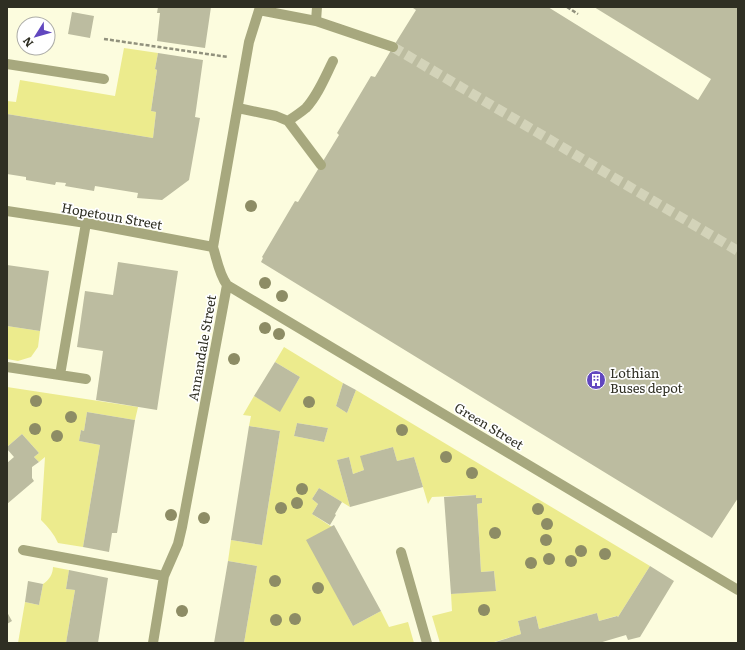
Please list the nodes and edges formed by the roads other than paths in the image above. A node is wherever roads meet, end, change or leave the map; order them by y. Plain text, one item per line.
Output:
1 (317, 7) edge
2 (260, 9) edge
3 (316, 20) junction
4 (394, 47) tunnel mouth
5 (333, 61) dead end
6 (7, 64) edge
7 (104, 79) dead end
8 (238, 108) junction
9 (288, 121) junction
10 (321, 165) dead end
11 (7, 211) edge
12 (86, 224) junction
13 (213, 247) junction
14 (227, 285) junction
15 (7, 367) edge
16 (60, 375) junction
17 (86, 379) dead end
18 (23, 550) dead end
19 (401, 552) dead end
20 (164, 576) junction
21 (738, 590) edge
22 (153, 643) edge
23 (427, 643) edge

1 - 3 street
2 - 3 street
2 - 8 street, Annandale Street
3 - 4 street
5 - 9 street
6 - 7 street
8 - 9 street
8 - 13 street, Annandale Street
9 - 10 street
11 - 12 street, Hopetoun Street
12 - 13 street, Hopetoun Street
12 - 16 street
13 - 14 street, Annandale Street
14 - 20 street, Annandale Street
14 - 21 street, Green Street
15 - 16 street
16 - 17 street
18 - 20 street
19 - 23 street
20 - 22 street, Annandale Street

